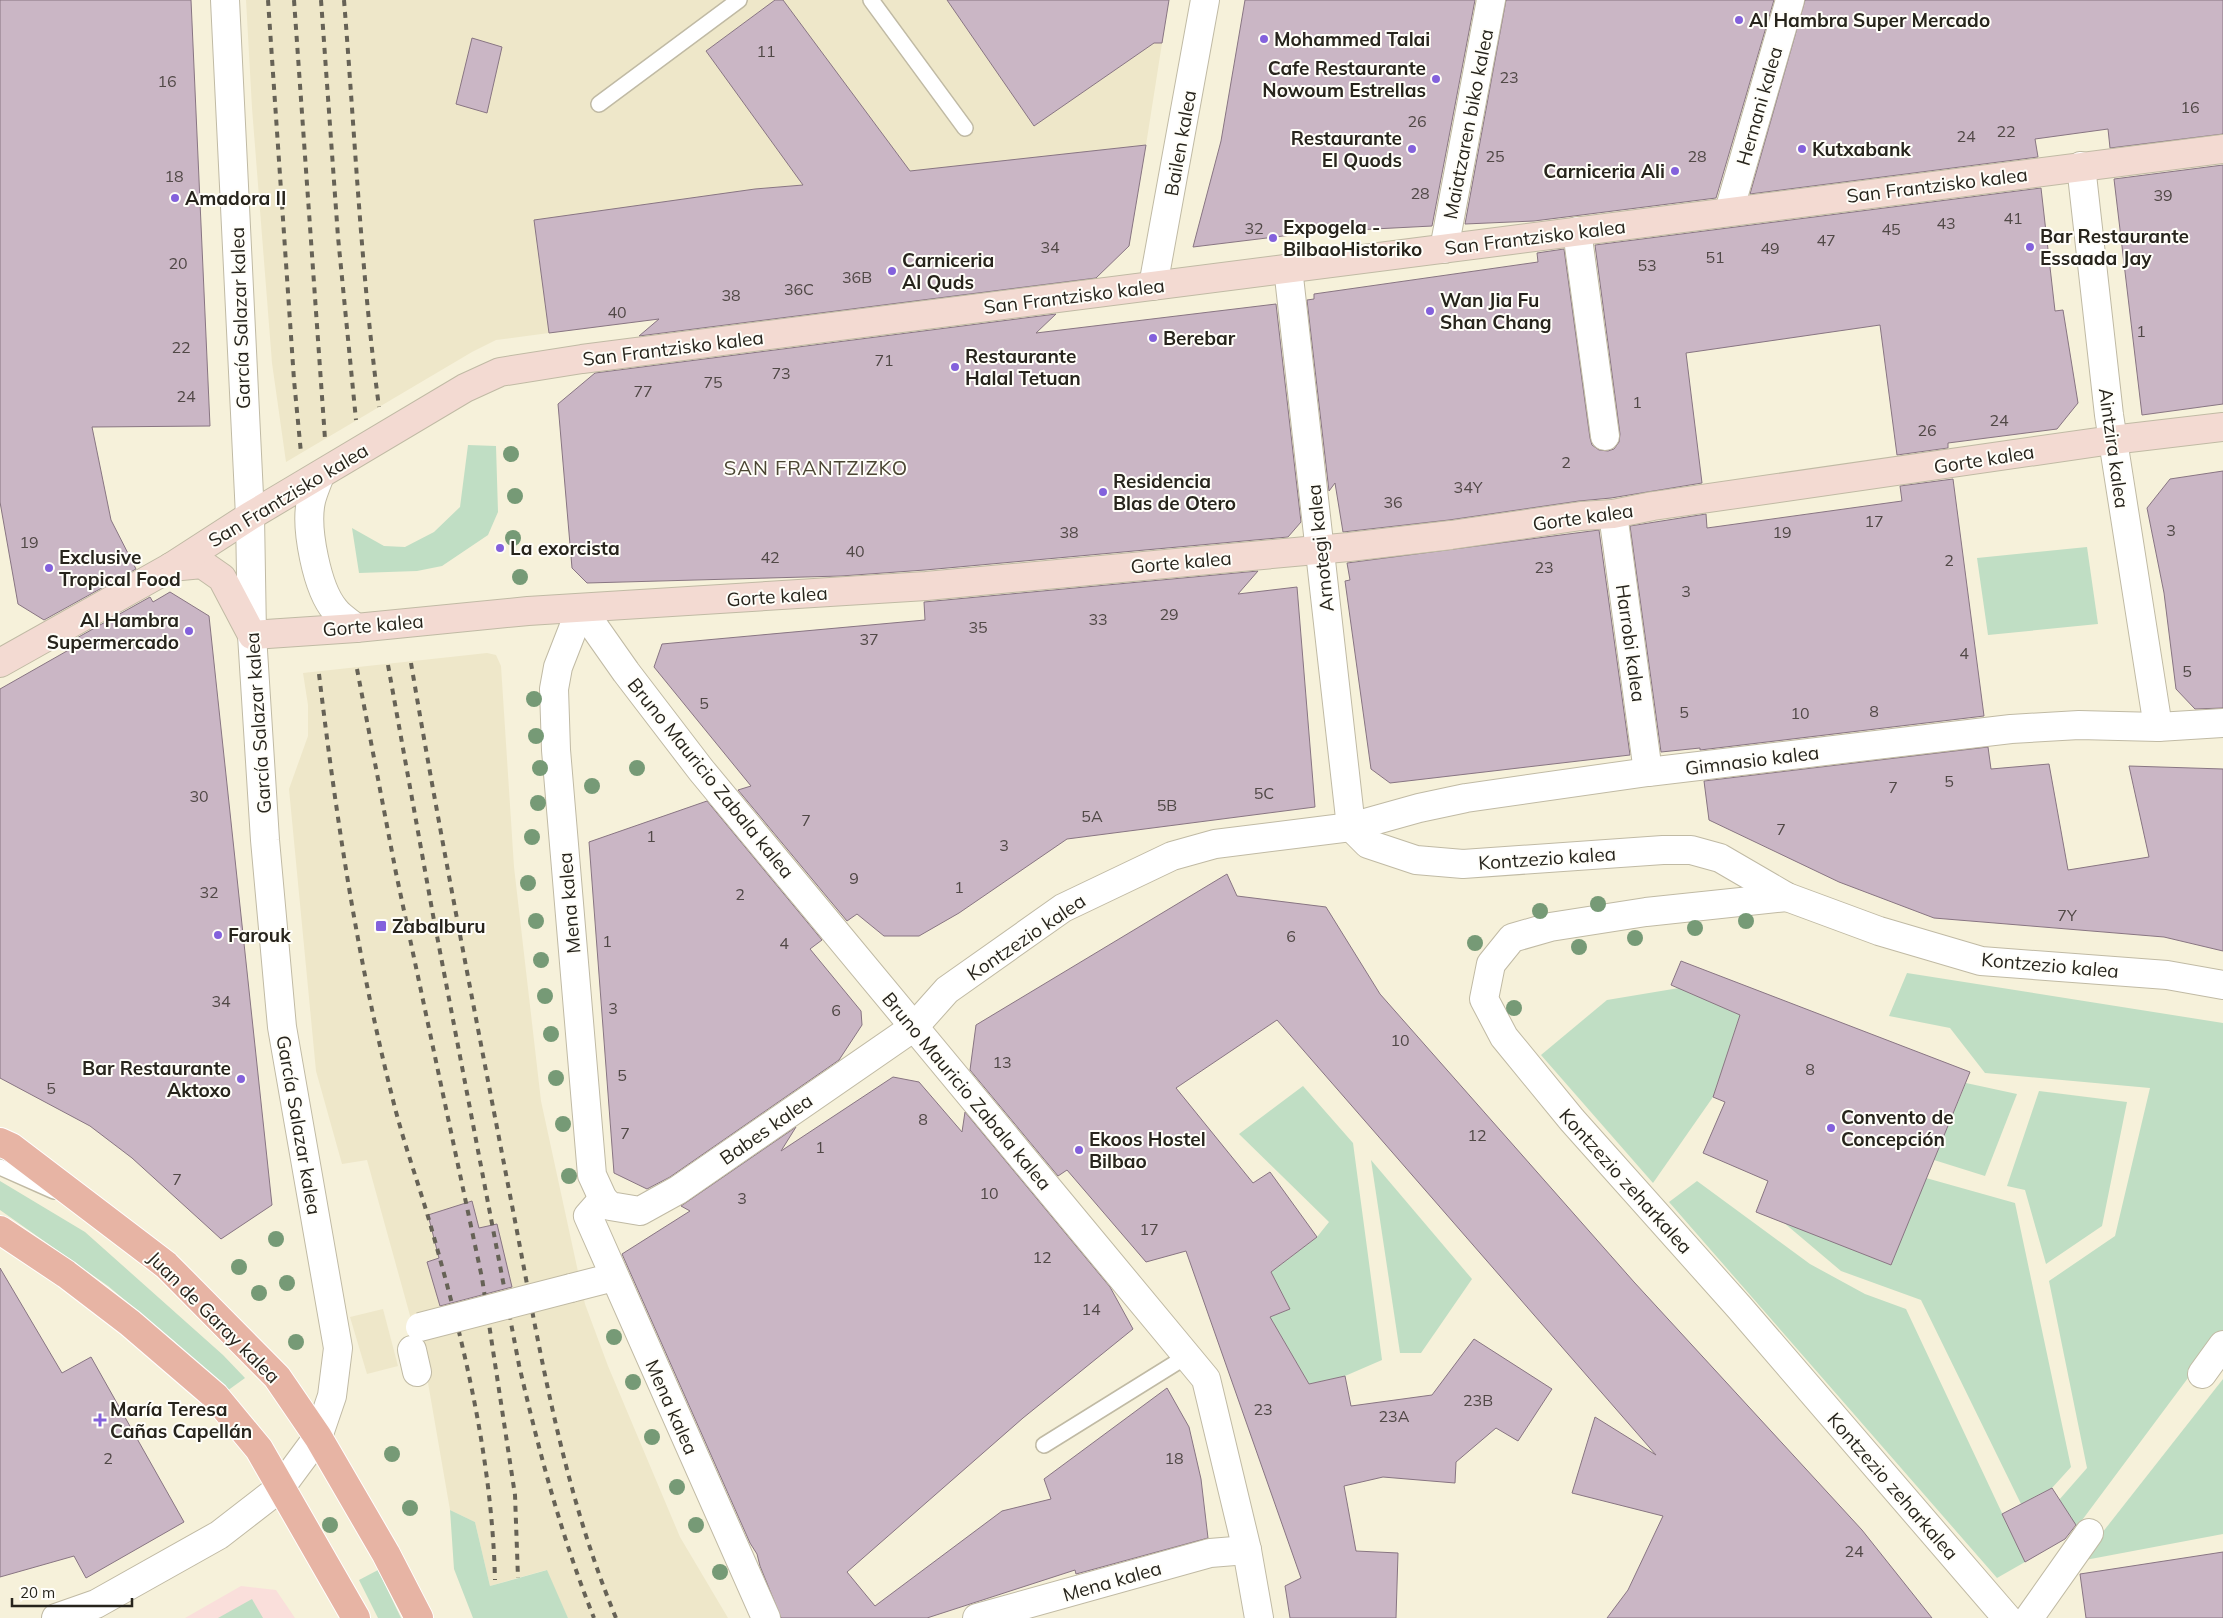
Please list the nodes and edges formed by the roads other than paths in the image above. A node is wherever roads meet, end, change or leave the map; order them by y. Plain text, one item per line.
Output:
1 (225, 0) edge
2 (738, 0) edge
3 (871, 0) edge
4 (1205, 0) edge
5 (1491, 0) edge
6 (1790, 0) edge
7 (599, 104) dead end
8 (965, 128) dead end
9 (2223, 149) edge
10 (2082, 166) junction
11 (1729, 211) junction
12 (1577, 231) junction
13 (1444, 249) junction
14 (1288, 268) junction
15 (1153, 286) junction
16 (2223, 426) edge
17 (1605, 436) dead end
18 (2112, 440) junction
19 (320, 475) junction
20 (1614, 514) junction
21 (250, 516) junction
22 (1320, 549) junction
23 (170, 567) junction
24 (581, 608) junction
25 (356, 628) junction
26 (252, 635) junction
27 (0, 663) edge
28 (2223, 723) edge
29 (2158, 727) junction
30 (1648, 772) junction
31 (1351, 827) junction
32 (1788, 897) junction
33 (2223, 985) edge
34 (914, 1027) junction
35 (0, 1142) edge
36 (0, 1167) edge
37 (83, 1202) junction
38 (607, 1203) junction
39 (0, 1230) edge
40 (614, 1277) junction
41 (414, 1344) dead end
42 (2223, 1346) edge
43 (1187, 1356) junction
44 (2202, 1374) dead end
45 (318, 1437) junction
46 (1044, 1445) dead end
47 (281, 1487) junction
48 (2089, 1534) dead end
49 (1247, 1550) junction
50 (56, 1618) edge
51 (356, 1618) edge
52 (420, 1618) edge
53 (766, 1618) edge
54 (977, 1618) edge
55 (1260, 1618) edge
56 (2007, 1618) edge
57 (2029, 1618) edge

1 - 21 street, García Salazar kalea
2 - 7 lane
3 - 8 lane
4 - 15 street, Bailen kalea
5 - 13 street, Maiatzaren biko kalea
6 - 11 street, Hernani kalea
9 - 10 street, San Frantzisko kalea
10 - 11 street, San Frantzisko kalea
10 - 18 street, Aintzira kalea
11 - 12 street, San Frantzisko kalea
12 - 13 street, San Frantzisko kalea
12 - 17 street
13 - 14 street, San Frantzisko kalea
14 - 15 street, San Frantzisko kalea
14 - 22 street, Arnotegi kalea
15 - 19 street, San Frantzisko kalea
16 - 18 street, Gorte kalea
18 - 20 street, Gorte kalea
18 - 29 street, Aintzira kalea
19 - 21 street, San Frantzisko kalea
19 - 25 street
20 - 22 street, Gorte kalea
20 - 30 street, Harrobi kalea
21 - 23 street, San Frantzisko kalea
21 - 26 street, García Salazar kalea
22 - 24 street, Gorte kalea
22 - 31 street, Arnotegi kalea
23 - 26 street
23 - 27 street, San Frantzisko kalea
24 - 25 street, Gorte kalea
24 - 34 street, Bruno Mauricio Zabala kalea
24 - 38 street, Mena kalea
25 - 26 street, Gorte kalea
26 - 45 street, García Salazar kalea
28 - 29 street, Gimnasio kalea
29 - 30 street, Gimnasio kalea
30 - 31 street, Gimnasio kalea
31 - 32 street, Kontzezio kalea
31 - 34 street, Kontzezio kalea
32 - 33 street, Kontzezio kalea
32 - 56 street, Kontzezio zeharkalea
34 - 38 street, Babes kalea
34 - 43 street, Bruno Mauricio Zabala kalea
35 - 37 main road, Juan de Garay kalea
36 - 37 lane
37 - 45 main road, Juan de Garay kalea
38 - 40 street, Mena kalea
39 - 47 main road
40 - 41 street, bridge
40 - 53 street, Mena kalea
42 - 44 street
43 - 46 lane
43 - 49 street, Bruno Mauricio Zabala kalea
45 - 47 street, García Salazar kalea
45 - 52 main road, Juan de Garay kalea
47 - 50 street, García Salazar kalea
47 - 51 main road
48 - 57 street
49 - 54 street, Mena kalea
49 - 55 street, Bruno Mauricio Zabala kalea

